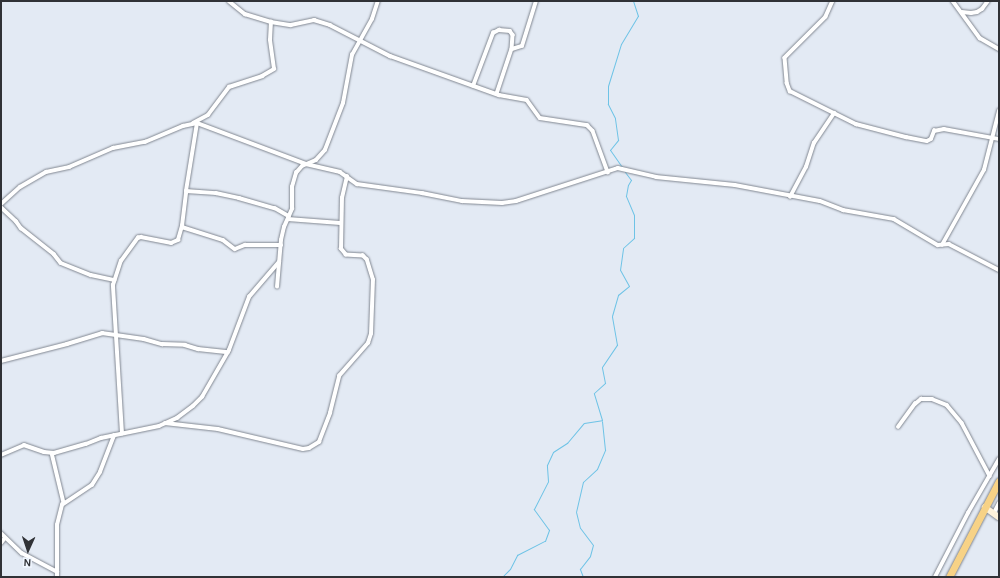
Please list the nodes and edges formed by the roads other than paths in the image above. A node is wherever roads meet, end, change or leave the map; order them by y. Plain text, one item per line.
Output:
1 (229, 1) edge
2 (378, 1) edge
3 (536, 1) edge
4 (833, 1) edge
5 (953, 1) edge
6 (988, 1) edge
7 (962, 12) junction
8 (271, 22) junction
9 (360, 41) junction
10 (512, 49) junction
11 (999, 49) edge
12 (473, 86) junction
13 (497, 94) junction
14 (999, 111) edge
15 (834, 113) junction
16 (197, 123) junction
17 (190, 124) junction
18 (994, 138) junction
19 (999, 139) edge
20 (306, 164) junction
21 (608, 172) junction
22 (347, 177) junction
23 (186, 191) junction
24 (790, 197) junction
25 (1, 204) edge
26 (1, 208) edge
27 (289, 217) junction
28 (340, 224) junction
29 (182, 227) junction
30 (281, 244) junction
31 (942, 245) junction
32 (279, 262) junction
33 (999, 270) edge
34 (114, 280) junction
35 (277, 287) dead end
36 (116, 337) junction
37 (228, 352) junction
38 (1, 361) edge
39 (165, 423) junction
40 (898, 427) dead end
41 (122, 434) junction
42 (114, 436) junction
43 (52, 453) junction
44 (1, 455) edge
45 (999, 459) edge
46 (990, 476) junction
47 (998, 484) edge
48 (64, 503) junction
49 (999, 503) edge
50 (985, 507) junction
51 (997, 515) edge
52 (1, 533) edge
53 (5, 538) junction
54 (1, 543) edge
55 (57, 572) junction
56 (57, 577) edge
57 (935, 577) edge
58 (949, 577) edge

1 - 8 street
2 - 9 street
3 - 10 street
4 - 15 street
5 - 7 street
6 - 7 street
7 - 11 street
8 - 9 street
8 - 17 street
9 - 12 street
9 - 20 street
10 - 12 street
10 - 13 street
12 - 13 street
13 - 21 street
14 - 18 street
15 - 18 street
15 - 24 street
16 - 17 street
16 - 20 street
16 - 23 street
17 - 25 street
18 - 19 street
18 - 31 street
20 - 22 street
20 - 27 street
21 - 22 street
21 - 24 street
22 - 28 street
23 - 27 street
23 - 29 street
24 - 31 street
26 - 34 street
27 - 28 street
27 - 30 street
28 - 39 street
29 - 30 street
29 - 34 street
30 - 32 street
31 - 33 street
32 - 35 street
32 - 37 street
34 - 36 street
36 - 37 street
36 - 38 street
36 - 41 street
37 - 39 street
39 - 41 street
40 - 46 street
41 - 42 street
42 - 43 street
42 - 48 street
43 - 44 street
43 - 48 street
45 - 46 street
46 - 57 street
47 - 50 highway
48 - 55 street
49 - 51 street
50 - 51 street
50 - 58 highway
52 - 53 street
53 - 54 street
53 - 55 street
55 - 56 street

